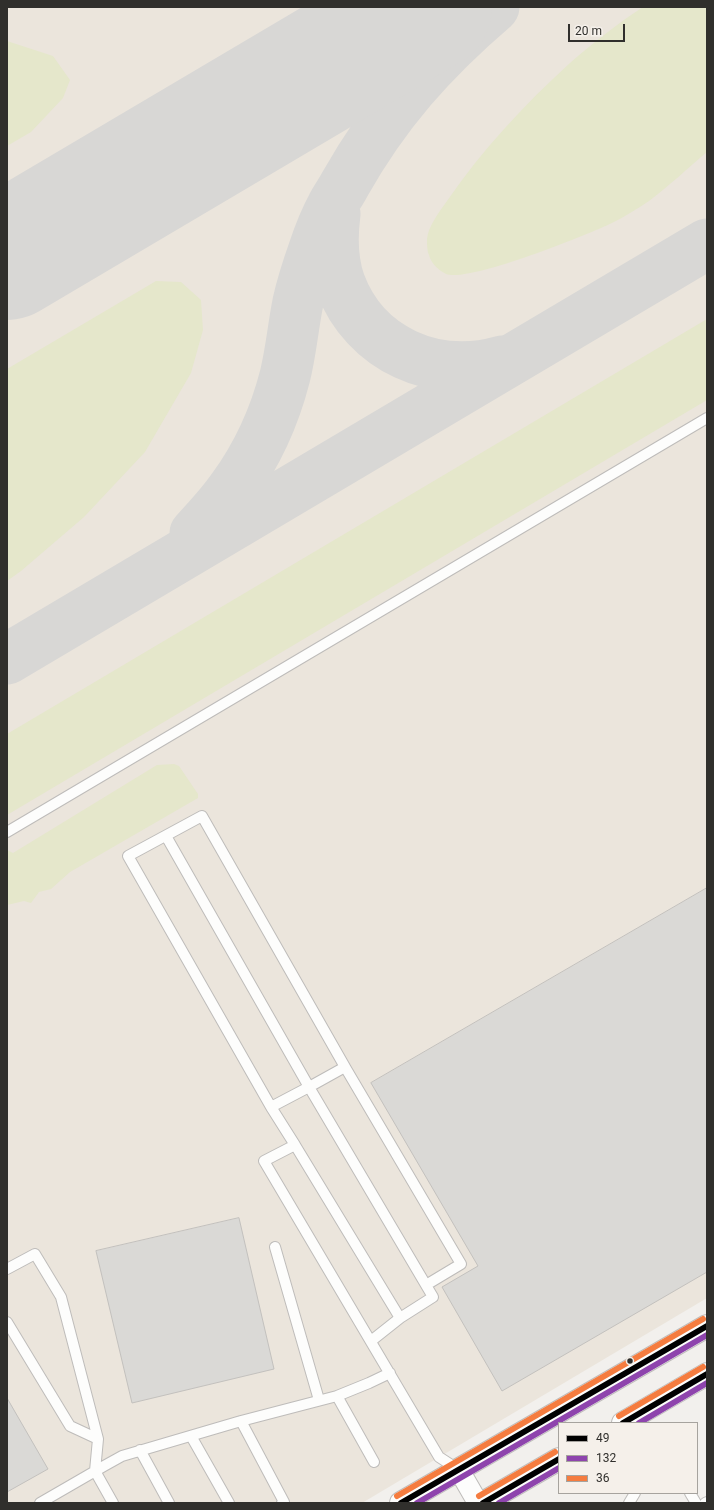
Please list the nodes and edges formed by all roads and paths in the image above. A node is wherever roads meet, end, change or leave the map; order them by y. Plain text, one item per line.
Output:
1 (707, 418) edge
2 (7, 832) edge
3 (166, 836) junction
4 (345, 1067) junction
5 (309, 1087) junction
6 (271, 1107) junction
7 (295, 1145) junction
8 (275, 1247) dead end
9 (7, 1269) edge
10 (426, 1285) junction
11 (400, 1318) junction
12 (7, 1322) edge
13 (707, 1326) edge
14 (371, 1341) junction
15 (390, 1373) junction
16 (707, 1374) edge
17 (337, 1396) junction
18 (319, 1400) junction
19 (647, 1417) edge
20 (241, 1421) junction
21 (626, 1422) edge
22 (192, 1436) junction
23 (98, 1438) junction
24 (140, 1450) junction
25 (558, 1460) edge
26 (374, 1462) dead end
27 (459, 1470) junction
28 (95, 1471) junction
29 (634, 1494) edge
30 (691, 1494) edge
31 (46, 1501) edge
32 (113, 1503) edge
33 (169, 1503) edge
34 (228, 1503) edge
35 (282, 1503) edge
36 (401, 1503) edge
37 (478, 1503) edge
38 (483, 1503) edge
39 (629, 1503) edge
40 (696, 1503) edge

1 - 2 lane
3 - 4 lane
3 - 5 lane
3 - 6 lane
4 - 5 lane
4 - 10 lane
5 - 6 lane
5 - 10 lane
6 - 7 lane
7 - 11 lane
7 - 14 lane
8 - 18 lane
9 - 23 lane
10 - 11 lane
11 - 14 lane
12 - 23 lane
13 - 27 main road
14 - 15 lane
15 - 17 lane
15 - 27 lane
16 - 19 main road
17 - 18 lane
17 - 26 lane
18 - 20 lane
19 - 21 main road
20 - 22 lane
20 - 35 lane
22 - 24 lane
22 - 34 lane
23 - 28 lane
24 - 28 lane
24 - 33 lane
25 - 38 main road
27 - 36 main road
27 - 37 street
28 - 31 lane
28 - 32 lane
29 - 39 lane
30 - 40 lane

